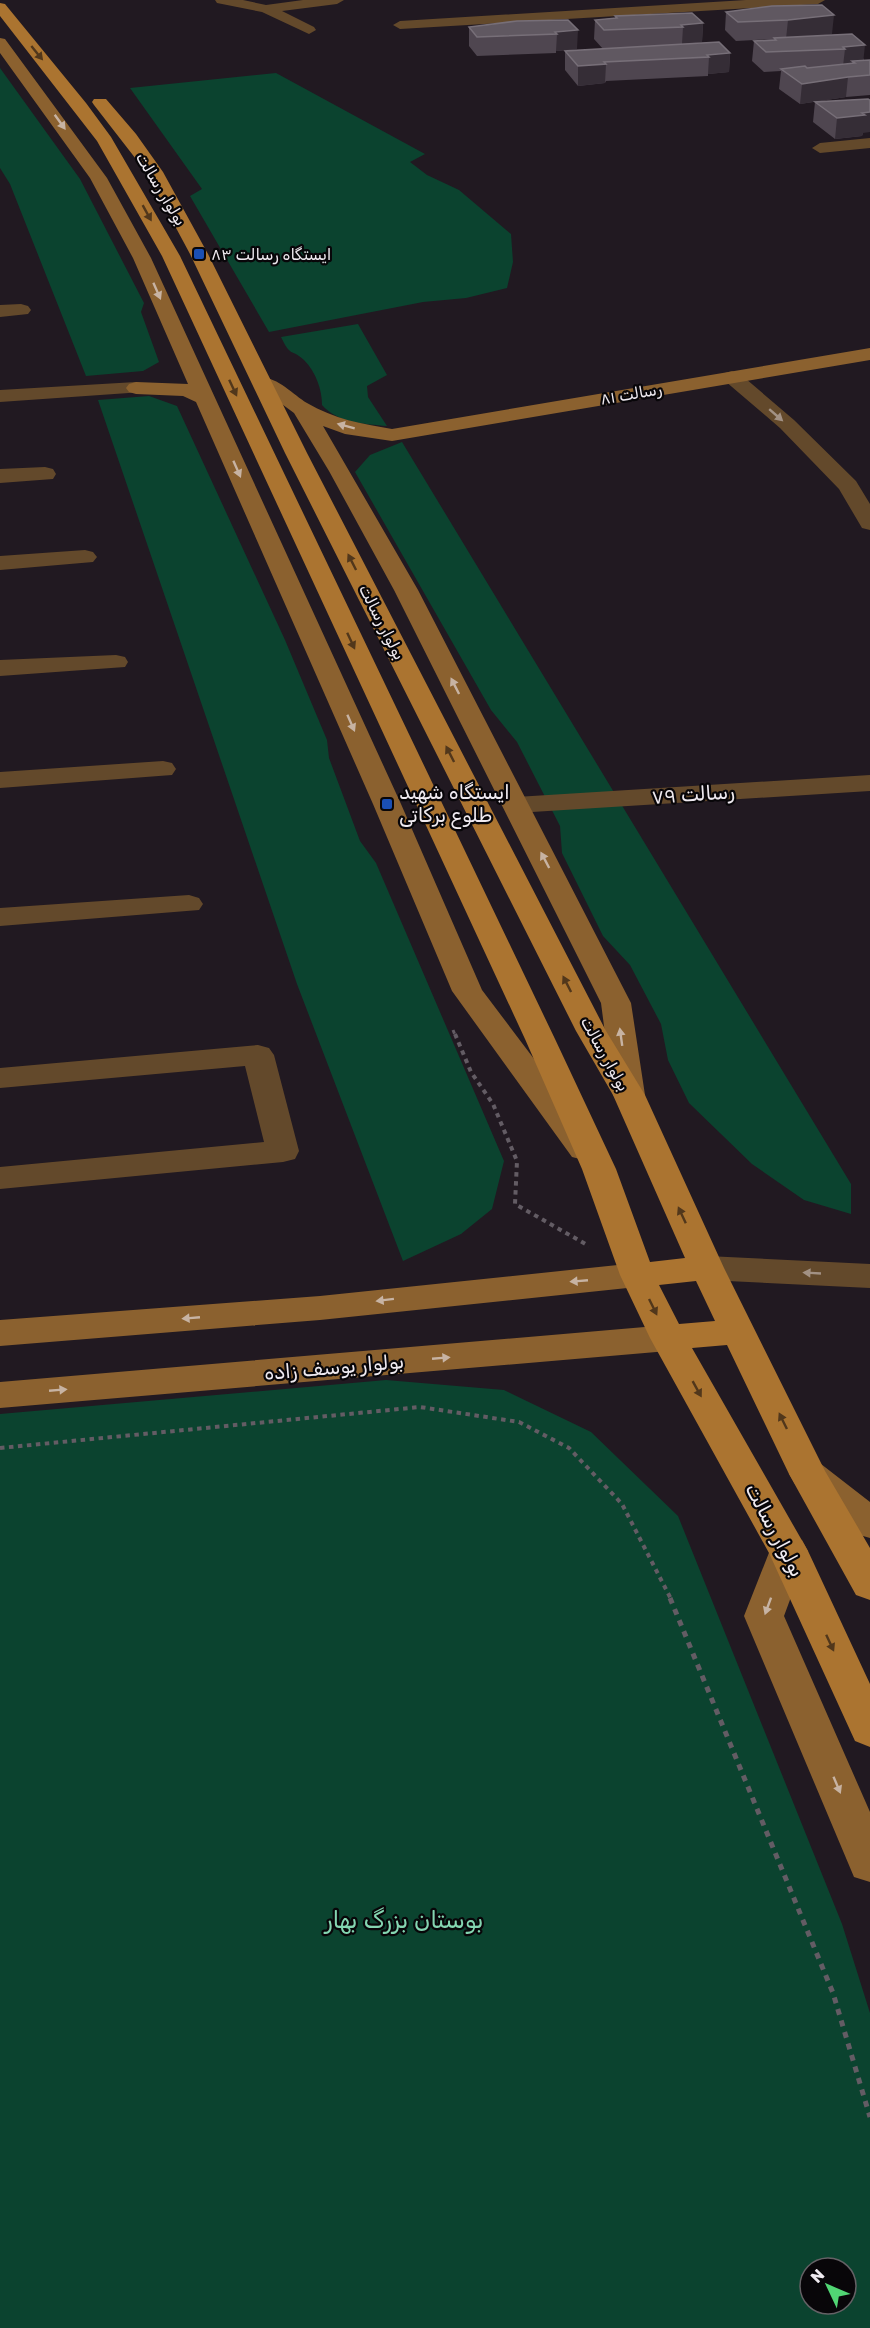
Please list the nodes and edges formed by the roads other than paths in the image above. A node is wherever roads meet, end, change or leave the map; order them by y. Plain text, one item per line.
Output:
1 (19, 0) edge
2 (222, 0) edge
3 (337, 0) edge
4 (818, 0) edge
5 (298, 2) edge
6 (0, 7) edge
7 (266, 9) junction
8 (400, 25) dead end
9 (309, 30) dead end
10 (0, 42) edge
11 (870, 143) edge
12 (820, 148) dead end
13 (21, 310) dead end
14 (0, 311) edge
15 (870, 354) edge
16 (189, 363) junction
17 (732, 377) junction
18 (135, 382) junction
19 (262, 382) junction
20 (0, 384) edge
21 (0, 396) edge
22 (207, 399) junction
23 (302, 410) junction
24 (392, 435) junction
25 (351, 461) junction
26 (45, 474) dead end
27 (0, 476) edge
28 (870, 523) edge
29 (84, 556) dead end
30 (0, 563) edge
31 (116, 662) dead end
32 (0, 668) edge
33 (163, 769) dead end
34 (0, 780) edge
35 (870, 783) edge
36 (516, 805) junction
37 (189, 904) dead end
38 (0, 917) edge
39 (0, 1078) edge
40 (628, 1095) junction
41 (599, 1169) junction
42 (0, 1178) edge
43 (707, 1268) junction
44 (637, 1275) junction
45 (870, 1276) edge
46 (739, 1331) junction
47 (0, 1333) edge
48 (668, 1338) junction
49 (0, 1395) edge
50 (808, 1474) junction
51 (870, 1523) edge
52 (788, 1551) junction
53 (870, 1584) edge
54 (870, 1729) edge
55 (870, 1863) edge

1 - 19 main road, بولوار رسالت
2 - 7 street
3 - 5 street
4 - 8 street
5 - 7 street
6 -> 41 main road, بولوار رسالت
7 - 9 street
10 -> 16 street
11 - 12 street
13 - 14 street
15 - 17 street, رسالت ۸۱
16 - 18 street
16 - 22 street
17 - 24 street, رسالت ۸۱
17 -> 28 street
18 - 20 street
18 - 21 street
18 - 22 street
19 - 23 street
40 -> 19 main road, بولوار رسالت
22 -> 41 street
24 -> 23 street
23 - 25 street
24 - 25 street
36 -> 25 street
26 - 27 street
29 - 30 street
31 - 32 street
33 - 34 street
35 - 36 street, رسالت ۷۹
40 -> 36 street
37 - 38 street
39 - 42 street
43 -> 40 main road, بولوار رسالت
41 - 44 main road, بولوار رسالت
43 - 44 main road
45 -> 43 street
43 - 46 main road, بولوار رسالت
44 -> 47 street
44 -> 48 main road, بولوار رسالت
46 - 48 main road
50 -> 46 main road
49 -> 48 street, بولوار یوسف زاده
48 -> 52 main road, بولوار رسالت
50 - 51 street
50 - 53 main road
52 -> 54 main road, بولوار رسالت
52 -> 55 street

